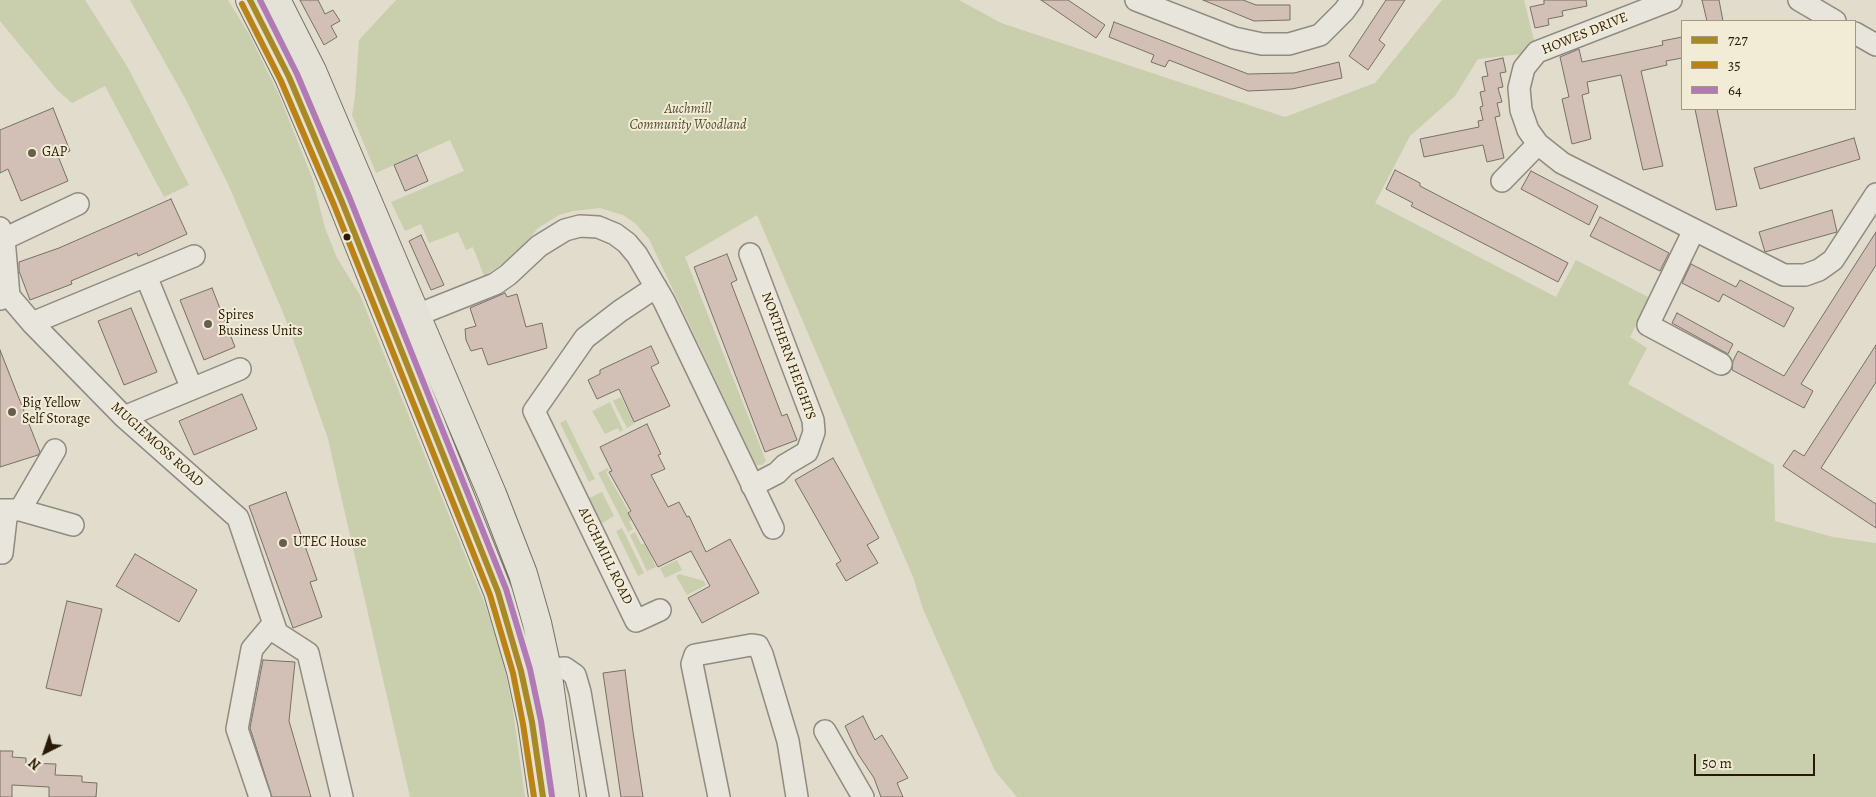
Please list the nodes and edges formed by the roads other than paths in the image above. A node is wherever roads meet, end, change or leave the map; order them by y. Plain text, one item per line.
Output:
1 (250, 0) edge
2 (276, 0) edge
3 (1136, 0) edge
4 (1352, 0) edge
5 (1671, 0) edge
6 (1799, 0) edge
7 (1833, 20) edge
8 (1856, 34) edge
9 (1876, 45) edge
10 (1538, 144) junction
11 (1502, 181) dead end
12 (1874, 203) edge
13 (78, 204) dead end
14 (1694, 230) junction
15 (2, 233) edge
16 (750, 254) dead end
17 (194, 256) dead end
18 (146, 276) junction
19 (656, 287) junction
20 (4, 298) edge
21 (416, 316) junction
22 (32, 323) junction
23 (390, 325) junction
24 (1721, 364) dead end
25 (240, 369) dead end
26 (192, 389) junction
27 (124, 417) junction
28 (55, 450) dead end
29 (752, 486) junction
30 (9, 510) edge
31 (73, 525) dead end
32 (773, 528) dead end
33 (2, 553) dead end
34 (660, 610) dead end
35 (272, 624) junction
36 (534, 670) junction
37 (826, 731) dead end
38 (260, 797) edge
39 (342, 797) edge
40 (543, 797) edge
41 (565, 797) edge
42 (598, 797) edge
43 (719, 797) edge
44 (797, 797) edge
45 (864, 797) edge

1 - 23 main road
2 - 21 main road
3 - 4 street
5 - 10 street, HOWES DRIVE
6 - 7 street
8 - 9 street
10 - 11 street
10 - 14 street, HOWES DRIVE
12 - 14 street, HOWES DRIVE
13 - 15 street
14 - 24 street
15 - 20 street
16 - 29 street, NORTHERN HEIGHTS
17 - 18 street
18 - 22 street
18 - 26 street
19 - 21 street
19 - 29 street
19 - 34 street, AUCHMILL ROAD
20 - 22 street, MUGIEMOSS ROAD
21 - 23 street
21 - 36 main road
22 - 27 street, MUGIEMOSS ROAD
23 - 36 main road
25 - 26 street
26 - 27 street
27 - 35 street, MUGIEMOSS ROAD
28 - 30 street
29 - 32 street
30 - 31 street
30 - 33 street
35 - 38 street
35 - 39 street
36 - 40 main road
36 - 41 main road
36 - 42 street
37 - 45 street
43 - 44 street

